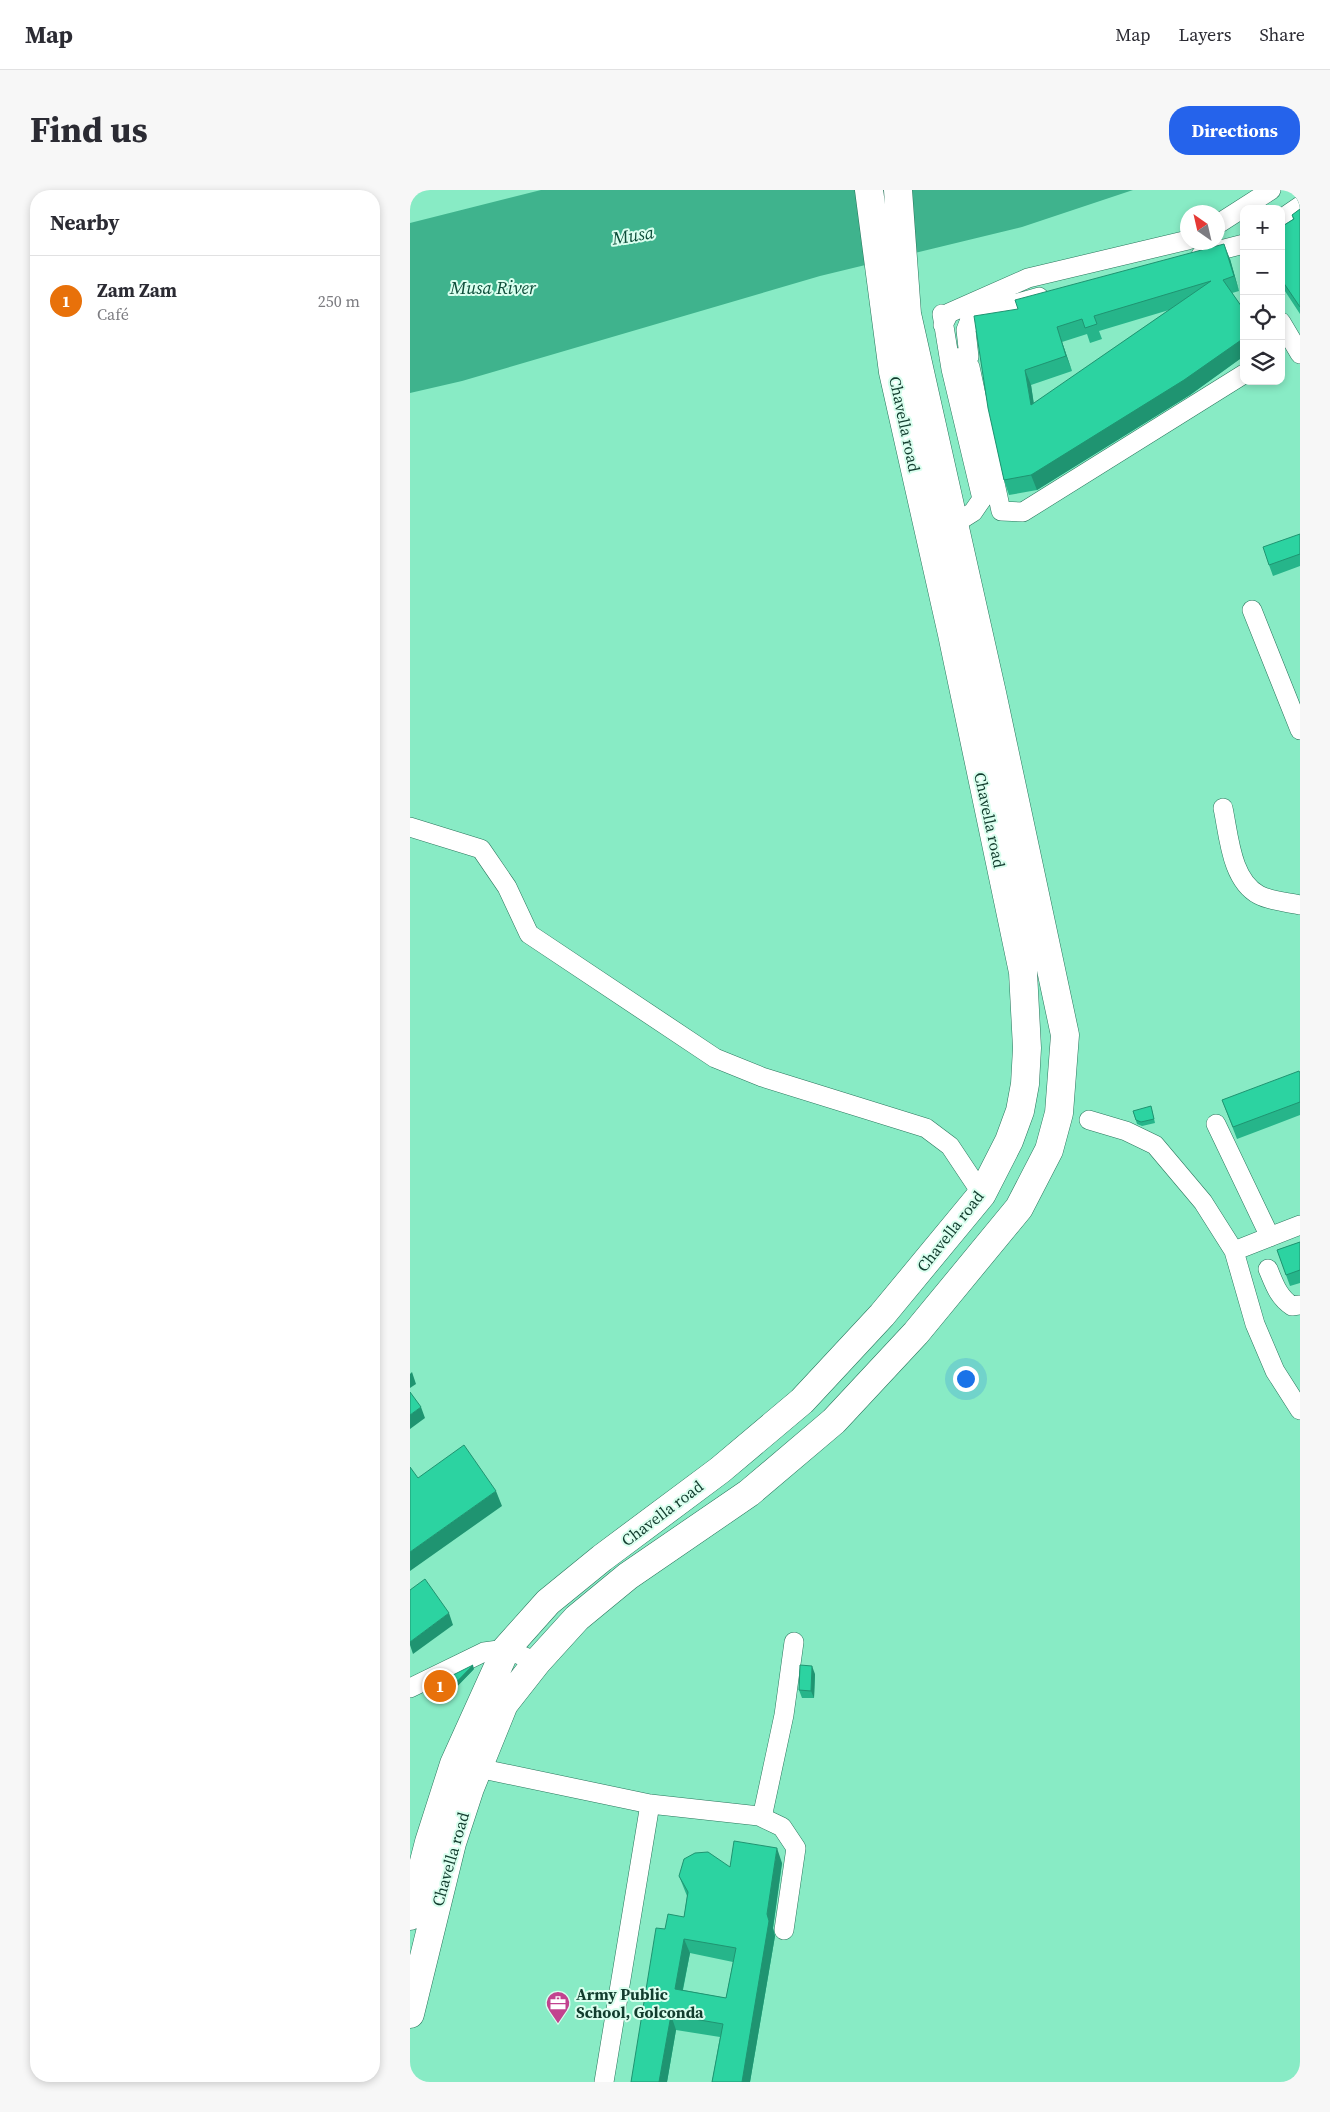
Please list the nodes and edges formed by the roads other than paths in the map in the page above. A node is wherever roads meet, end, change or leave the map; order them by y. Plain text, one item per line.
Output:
1 (869, 190) edge
2 (898, 190) edge
3 (1271, 190) edge
4 (1300, 206) edge
5 (1285, 216) edge
6 (1225, 220) edge
7 (1180, 242) edge
8 (1240, 245) edge
9 (1186, 259) edge
10 (1052, 294) edge
11 (941, 306) dead end
12 (944, 330) junction
13 (966, 330) junction
14 (1285, 333) edge
15 (1291, 349) edge
16 (970, 362) junction
17 (950, 363) junction
18 (906, 369) junction
19 (1240, 376) edge
20 (954, 524) junction
21 (1252, 610) dead end
22 (1300, 730) edge
23 (1223, 808) dead end
24 (410, 827) edge
25 (1300, 905) edge
26 (1090, 1120) dead end
27 (1216, 1124) dead end
28 (982, 1194) junction
29 (1300, 1225) edge
30 (1270, 1237) junction
31 (1234, 1251) junction
32 (1268, 1269) dead end
33 (1300, 1305) edge
34 (1300, 1410) edge
35 (794, 1642) dead end
36 (506, 1649) junction
37 (537, 1662) junction
38 (410, 1688) edge
39 (478, 1768) junction
40 (650, 1804) junction
41 (759, 1816) junction
42 (410, 1916) edge
43 (784, 1930) dead end
44 (410, 2014) edge
45 (604, 2082) edge

1 - 18 highway, Chavella road
2 - 18 highway
3 - 6 street
4 - 5 street
7 - 12 street
8 - 9 street
10 - 13 street
11 - 12 street
12 - 13 street
12 - 17 street
13 - 16 street
14 - 15 street
16 - 17 street
16 - 19 street
17 - 20 street
18 - 20 highway, Chavella road
18 - 28 highway, Chavella road
20 - 37 highway, Chavella road
21 - 22 street
23 - 25 street
24 - 28 street
26 - 31 street
27 - 30 street
28 - 36 highway, Chavella road
29 - 30 street
30 - 31 street
31 - 34 street
32 - 33 street
35 - 41 street
36 - 37 street
36 - 38 street
36 - 42 highway, Chavella road
37 - 39 highway, Chavella road
39 - 40 street
39 - 44 highway, Chavella road
40 - 41 street
40 - 45 street
41 - 43 street

